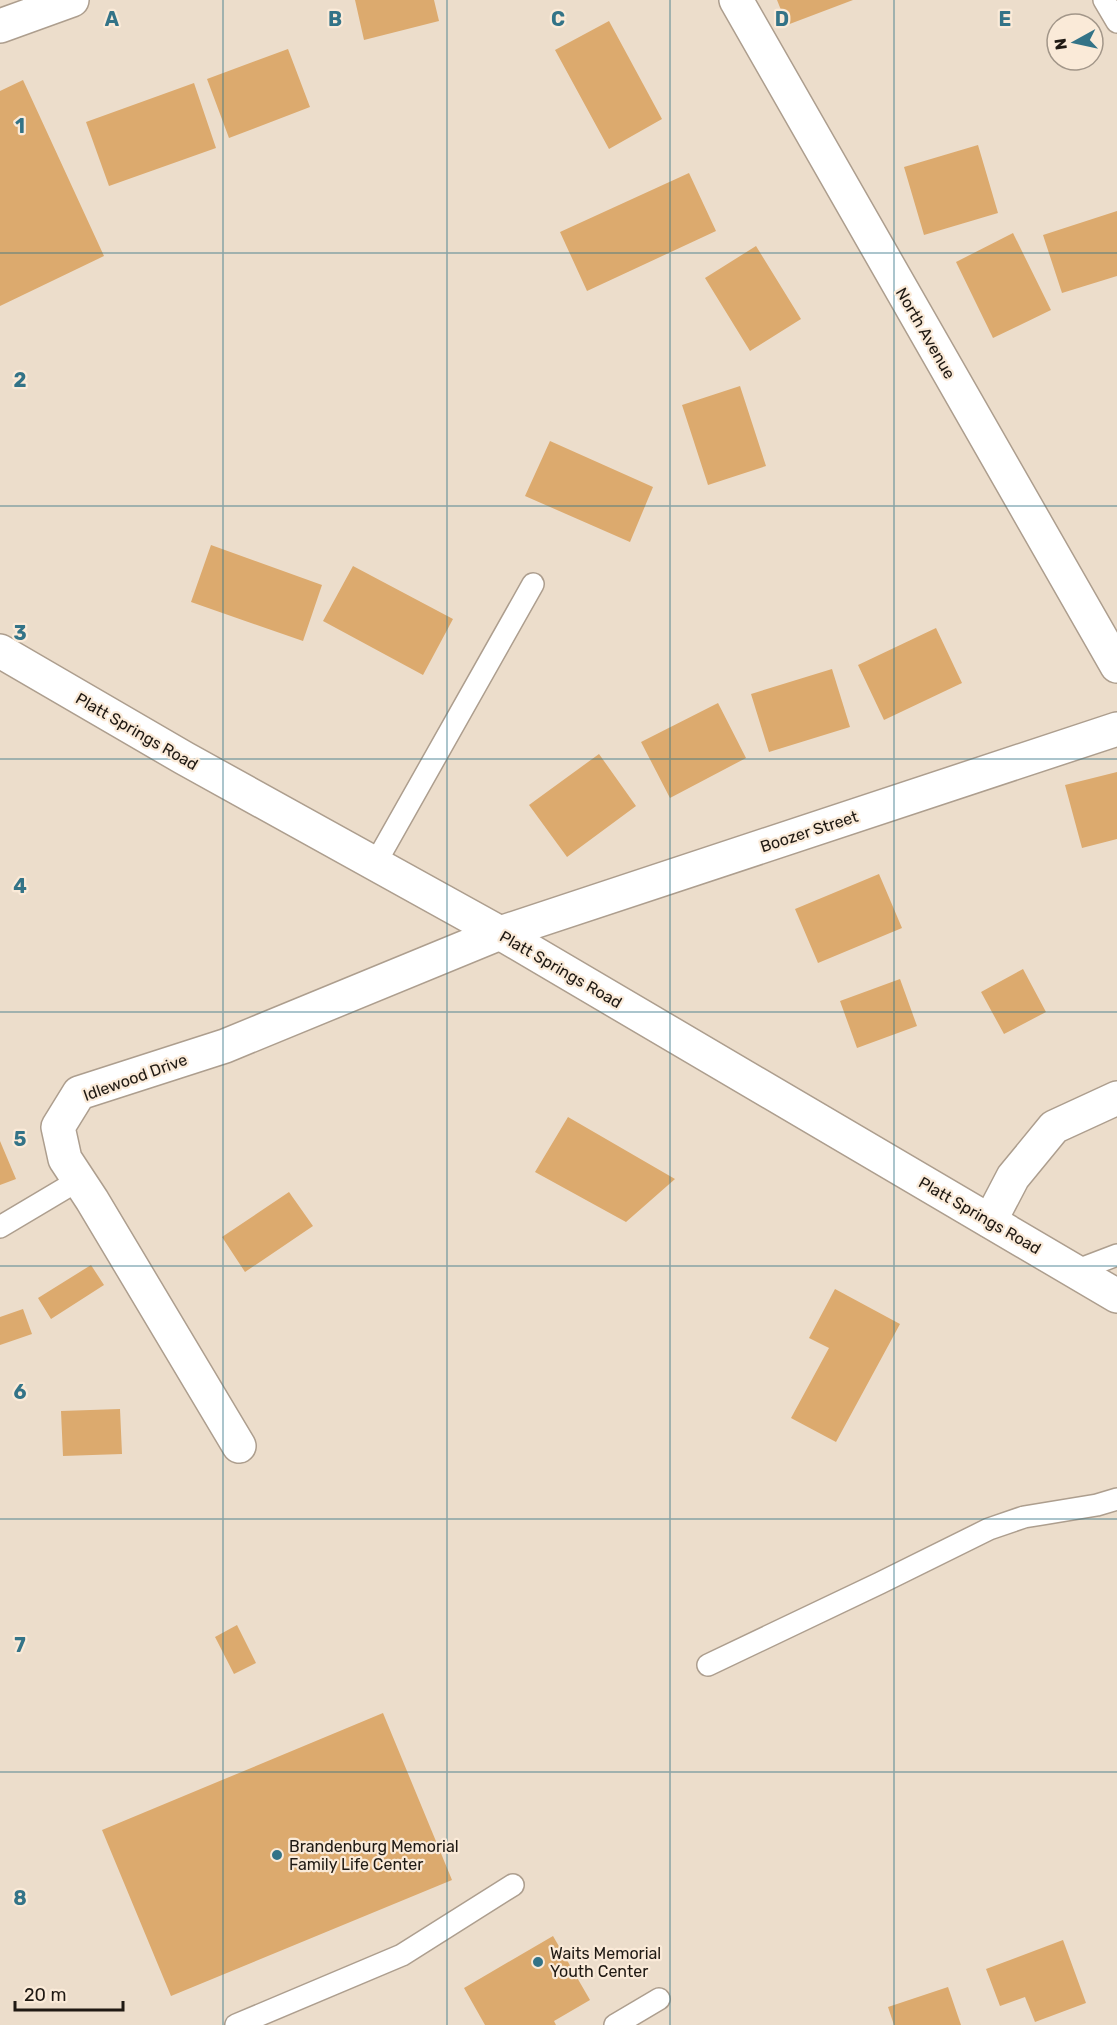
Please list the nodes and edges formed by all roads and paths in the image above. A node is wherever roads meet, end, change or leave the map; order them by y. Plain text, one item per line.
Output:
1 (72, 0) edge
2 (736, 0) edge
3 (1104, 0) edge
4 (1117, 22) edge
5 (0, 26) edge
6 (533, 584) dead end
7 (0, 651) edge
8 (1117, 666) edge
9 (1117, 729) edge
10 (375, 864) junction
11 (500, 933) junction
12 (1117, 1098) edge
13 (79, 1180) junction
14 (990, 1221) junction
15 (0, 1227) edge
16 (1117, 1255) edge
17 (1075, 1271) junction
18 (1117, 1296) edge
19 (239, 1446) dead end
20 (1117, 1499) edge
21 (708, 1665) dead end
22 (513, 1885) dead end
23 (659, 1999) dead end
24 (236, 2025) edge
25 (615, 2025) edge

1 - 5 street
2 - 8 street, North Avenue
3 - 4 lane
6 - 10 lane
7 - 10 street, Platt Springs Road
9 - 11 street, Boozer Street
10 - 11 street, Platt Springs Road
11 - 13 street, Idlewood Drive
11 - 14 street, Platt Springs Road
12 - 14 street
13 - 15 lane
13 - 19 street, Idlewood Drive
14 - 17 street, Platt Springs Road
16 - 17 lane
17 - 18 street, Platt Springs Road
20 - 21 lane
22 - 24 lane
23 - 25 lane

